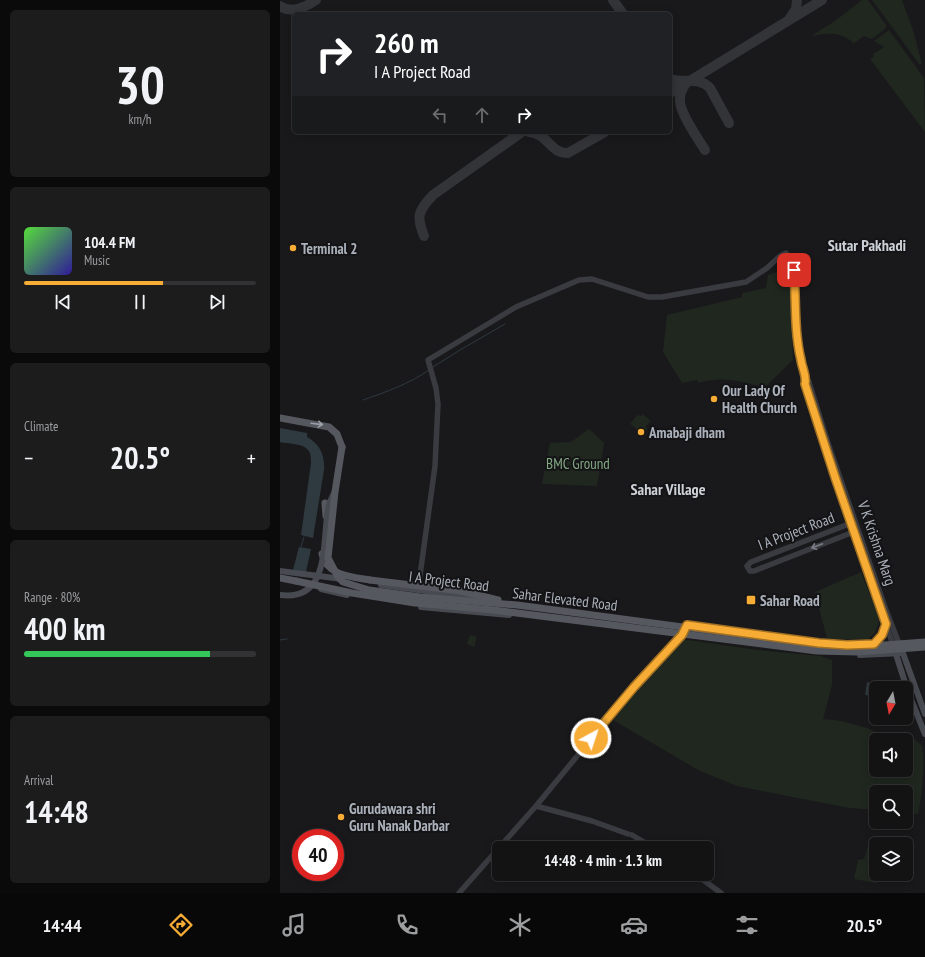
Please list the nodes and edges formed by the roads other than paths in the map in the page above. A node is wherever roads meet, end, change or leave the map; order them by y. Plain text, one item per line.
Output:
1 (280, 418) edge
2 (335, 492) junction
3 (325, 503) dead end
4 (853, 522) junction
5 (856, 531) junction
6 (280, 571) edge
7 (280, 579) edge
8 (418, 590) junction
9 (280, 595) edge
10 (517, 605) junction
11 (415, 606) junction
12 (886, 624) junction
13 (687, 625) junction
14 (682, 635) junction
15 (895, 641) junction
16 (925, 642) edge
17 (874, 644) junction
18 (925, 647) edge
19 (884, 654) junction
20 (899, 654) junction
21 (899, 662) junction
22 (925, 714) edge
23 (925, 734) edge
24 (536, 806) junction
25 (641, 841) edge
26 (705, 881) edge
27 (459, 893) edge
28 (721, 893) edge

1 -> 2 main road, Sahar Elevated Road, bridge
2 - 9 main road, bridge
2 - 10 main road, Sahar Elevated Road, bridge
3 - 10 main road, bridge
4 - 5 street, V K Krishna Marg
5 -> 4 street, I A Project Road
4 - 8 street, V K Krishna Marg
5 - 12 street, V K Krishna Marg
5 - 15 street, V K Krishna Marg
6 - 8 main road, I A Project Road
7 - 11 main road
7 - 18 main road, Sahar Elevated Road, bridge
8 - 11 street
8 - 13 main road, I A Project Road
10 - 16 main road, Sahar Elevated Road, bridge
11 - 14 main road
12 - 15 street, V K Krishna Marg
12 - 17 main road
13 - 14 street
13 - 17 main road, I A Project Road
14 - 19 main road
14 - 24 street
15 - 17 main road, I A Project Road
15 - 20 main road, V K Krishna Marg
19 - 20 main road
19 - 21 main road
20 - 21 main road, V K Krishna Marg
20 - 22 main road, V K Krishna Marg
21 - 23 main road, V K Krishna Marg
24 - 25 street
24 - 27 street
26 - 28 street

